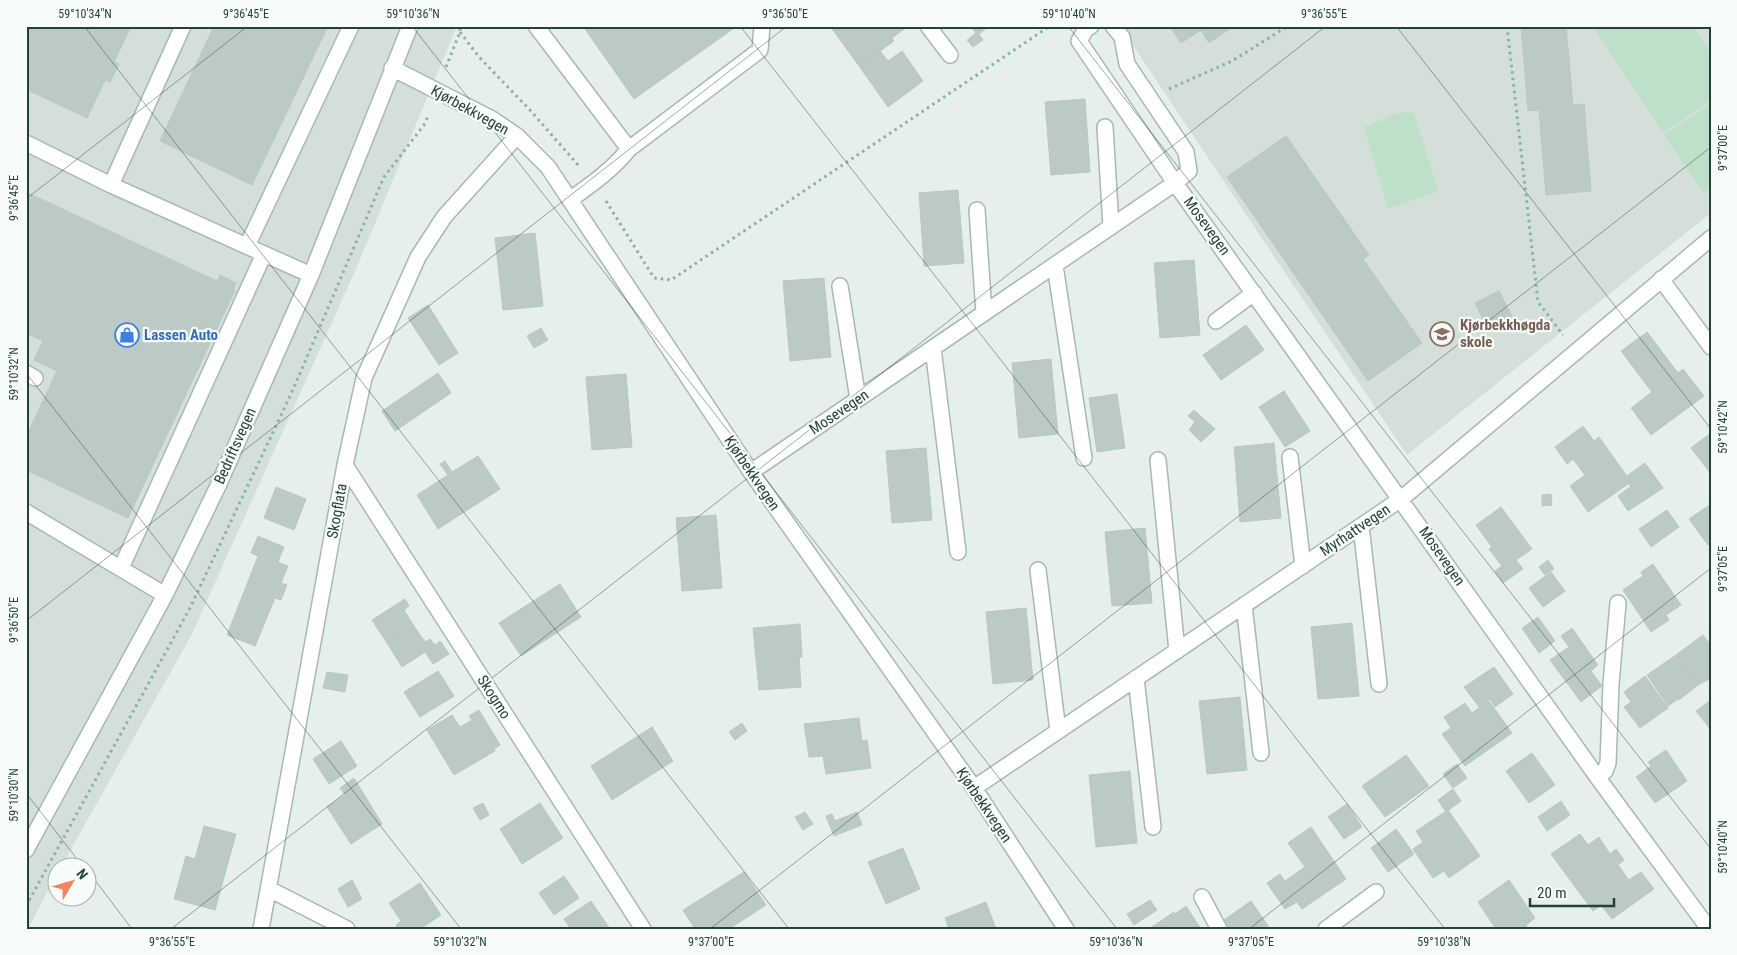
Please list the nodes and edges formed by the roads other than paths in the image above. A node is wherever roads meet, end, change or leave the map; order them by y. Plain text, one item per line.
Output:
1 (183, 26) edge
2 (351, 26) edge
3 (410, 26) edge
4 (536, 26) edge
5 (762, 26) edge
6 (928, 26) edge
7 (1090, 26) edge
8 (1113, 26) edge
9 (950, 55) dead end
10 (392, 68) junction
11 (1106, 127) dead end
12 (517, 136) junction
13 (26, 143) edge
14 (629, 149) junction
15 (1175, 183) junction
16 (111, 185) junction
17 (570, 199) junction
18 (977, 210) dead end
19 (1111, 227) junction
20 (1711, 238) edge
21 (247, 246) junction
22 (264, 254) junction
23 (1055, 265) junction
24 (312, 275) junction
25 (1661, 279) junction
26 (840, 286) dead end
27 (1254, 293) junction
28 (984, 313) junction
29 (1216, 321) dead end
30 (1711, 347) edge
31 (933, 348) junction
32 (858, 399) junction
33 (1290, 457) dead end
34 (1084, 458) dead end
35 (1158, 460) dead end
36 (345, 465) junction
37 (751, 472) junction
38 (1401, 499) junction
39 (26, 512) edge
40 (1361, 526) junction
41 (958, 552) dead end
42 (1303, 566) junction
43 (120, 568) junction
44 (1038, 570) dead end
45 (166, 595) junction
46 (1618, 603) dead end
47 (1244, 605) junction
48 (1178, 650) junction
49 (1136, 678) junction
50 (1379, 684) dead end
51 (1058, 731) junction
52 (1261, 754) dead end
53 (1598, 778) junction
54 (974, 788) junction
55 (1153, 827) dead end
56 (26, 850) edge
57 (269, 889) junction
58 (1376, 892) dead end
59 (1202, 896) dead end
60 (261, 929) edge
61 (347, 929) edge
62 (643, 929) edge
63 (1066, 929) edge
64 (1219, 929) edge
65 (1326, 929) edge
66 (1709, 929) edge

1 - 16 street
2 - 21 street
3 - 10 street, Bedriftsvegen
4 - 14 street
5 - 14 street
6 - 9 street
7 - 15 street, Mosevegen
8 - 15 street, Mosevegen
10 - 12 street, Kjørbekkvegen
10 - 24 street, Bedriftsvegen
11 - 19 street
12 - 17 street, Kjørbekkvegen
12 - 36 street, Skogflata
13 - 16 street
14 - 17 street
15 - 19 street, Mosevegen
15 - 27 street, Mosevegen
16 - 21 street
17 - 37 street, Kjørbekkvegen
18 - 28 street
19 - 23 street, Mosevegen
20 - 25 street, Myrhattvegen
21 - 22 street
22 - 24 street
22 - 43 street
23 - 28 street, Mosevegen
23 - 34 street
24 - 45 street, Bedriftsvegen
25 - 30 street
25 - 38 street, Myrhattvegen
26 - 32 street
27 - 29 street
27 - 38 street, Mosevegen
28 - 31 street, Mosevegen
31 - 32 street, Mosevegen
31 - 41 street
32 - 37 street, Mosevegen
33 - 42 street
35 - 48 street
36 - 57 street, Skogflata
36 - 62 street, Skogmo
37 - 54 street, Kjørbekkvegen
38 - 40 street, Myrhattvegen
38 - 53 street, Mosevegen
39 - 43 street
40 - 42 street, Myrhattvegen
40 - 50 street
42 - 47 street, Myrhattvegen
43 - 45 street
44 - 51 street
45 - 56 street, Bedriftsvegen
46 - 53 street
47 - 48 street, Myrhattvegen
47 - 52 street
48 - 49 street, Myrhattvegen
49 - 51 street, Myrhattvegen
49 - 55 street
51 - 54 street, Myrhattvegen
53 - 66 street, Mosevegen
54 - 63 street, Kjørbekkvegen
57 - 60 street, Skogflata
57 - 61 street
58 - 65 street
59 - 64 street

